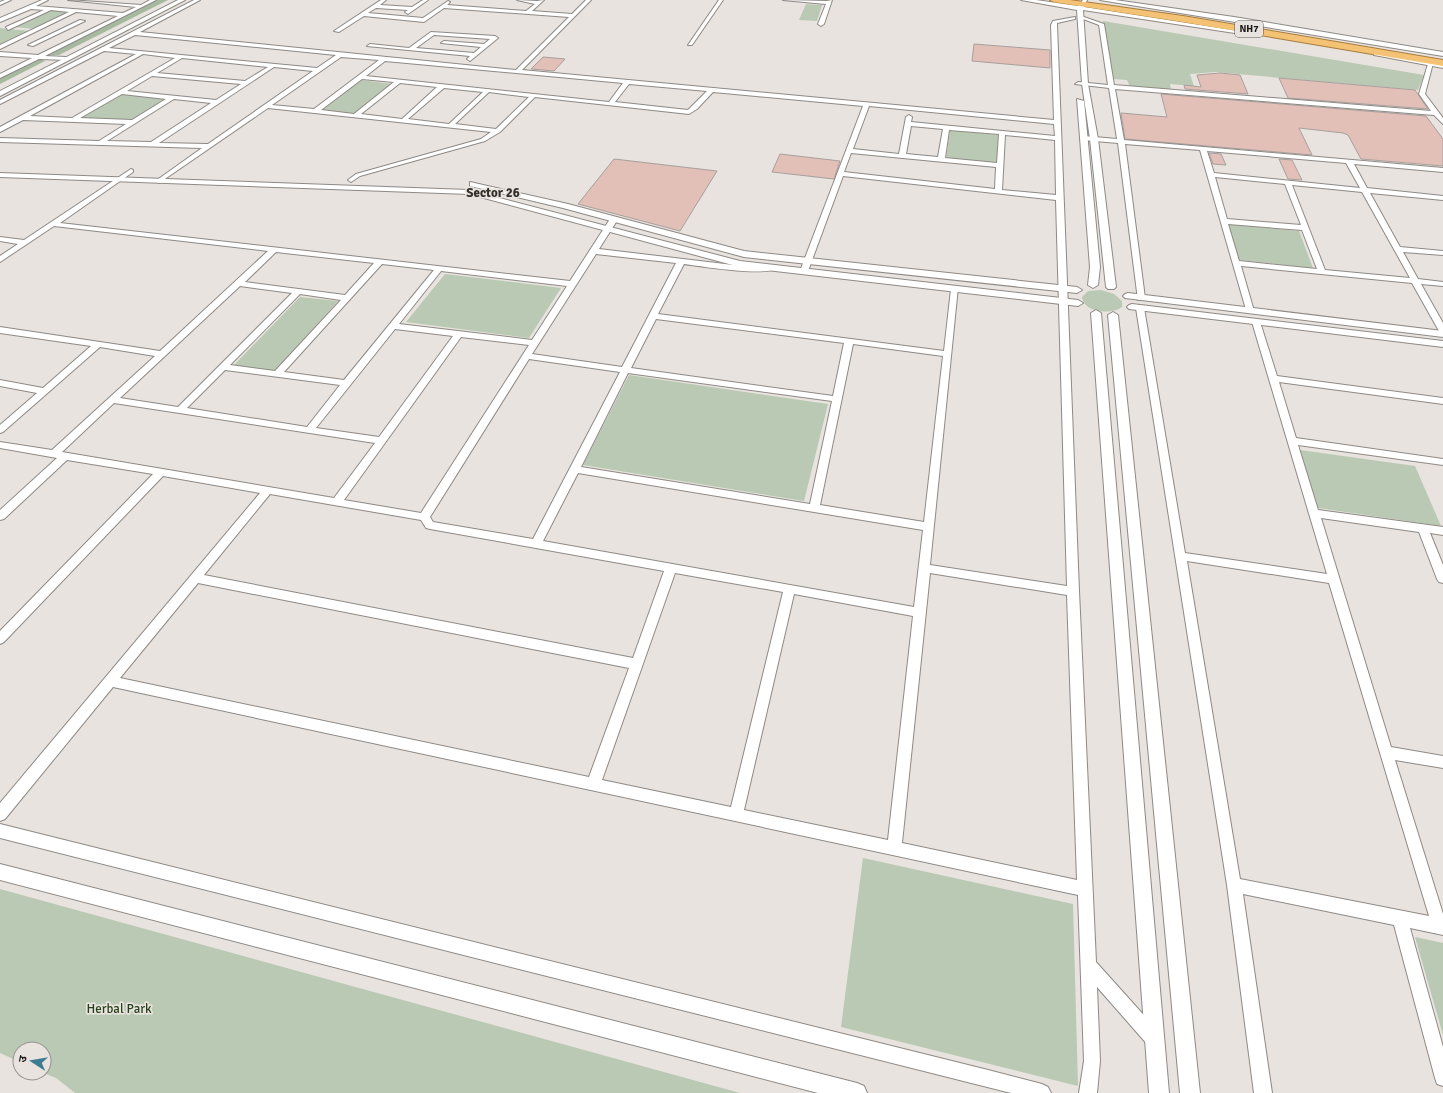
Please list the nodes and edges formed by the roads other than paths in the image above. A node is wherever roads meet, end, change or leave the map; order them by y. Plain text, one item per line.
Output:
1 (9, 0) edge
2 (46, 0) edge
3 (70, 0) edge
4 (128, 0) edge
5 (154, 0) edge
6 (171, 0) edge
7 (182, 0) edge
8 (198, 0) edge
9 (384, 0) edge
10 (417, 0) edge
11 (425, 0) edge
12 (451, 0) edge
13 (519, 0) edge
14 (589, 0) edge
15 (721, 0) edge
16 (785, 0) edge
17 (1024, 0) edge
18 (1103, 0) edge
19 (99, 1) edge
20 (829, 1) edge
21 (540, 2) edge
22 (1056, 3) edge
23 (0, 4) edge
24 (119, 4) junction
25 (141, 6) junction
26 (375, 6) junction
27 (443, 6) junction
28 (30, 7) junction
29 (1077, 8) edge
30 (51, 9) junction
31 (413, 9) junction
32 (76, 11) junction
33 (527, 13) junction
34 (362, 14) junction
35 (124, 15) junction
36 (572, 16) junction
37 (400, 18) junction
38 (0, 20) edge
39 (58, 20) junction
40 (88, 22) junction
41 (106, 24) junction
42 (820, 24) dead end
43 (0, 28) edge
44 (8, 28) junction
45 (34, 31) junction
46 (337, 31) dead end
47 (133, 33) junction
48 (455, 34) junction
49 (444, 42) junction
50 (8, 43) junction
51 (690, 44) dead end
52 (31, 45) junction
53 (370, 46) dead end
54 (485, 46) junction
55 (0, 47) edge
56 (57, 48) junction
57 (104, 48) junction
58 (411, 49) junction
59 (434, 51) junction
60 (143, 52) junction
61 (78, 53) junction
62 (0, 54) edge
63 (92, 54) junction
64 (1443, 54) edge
65 (340, 55) junction
66 (475, 55) junction
67 (182, 56) junction
68 (39, 57) junction
69 (56, 58) junction
70 (1443, 58) edge
71 (66, 59) junction
72 (384, 59) junction
73 (1443, 63) edge
74 (1431, 64) junction
75 (274, 66) junction
76 (462, 66) junction
77 (1443, 66) edge
78 (318, 70) junction
79 (517, 72) junction
80 (151, 74) junction
81 (0, 76) edge
82 (361, 77) junction
83 (399, 81) junction
84 (627, 82) junction
85 (247, 83) junction
86 (1082, 84) junction
87 (443, 85) junction
88 (1111, 86) junction
89 (0, 87) edge
90 (488, 90) junction
91 (711, 90) junction
92 (120, 92) junction
93 (0, 94) edge
94 (534, 95) junction
95 (173, 97) junction
96 (0, 102) edge
97 (218, 102) junction
98 (611, 102) junction
99 (866, 105) junction
100 (266, 106) junction
101 (911, 109) junction
102 (316, 111) junction
103 (1436, 113) junction
104 (355, 116) junction
105 (22, 118) junction
106 (73, 120) junction
107 (403, 121) junction
108 (134, 122) junction
109 (1057, 122) junction
110 (1443, 122) edge
111 (908, 124) junction
112 (450, 126) junction
113 (946, 128) junction
114 (0, 130) edge
115 (498, 131) junction
116 (1002, 133) junction
117 (1058, 138) junction
118 (1083, 138) junction
119 (1094, 139) junction
120 (0, 140) edge
121 (1121, 141) junction
122 (101, 142) junction
123 (152, 144) junction
124 (209, 146) junction
125 (1203, 148) junction
126 (848, 151) junction
127 (902, 156) junction
128 (941, 160) junction
129 (1349, 162) junction
130 (1000, 165) junction
131 (0, 167) edge
132 (1443, 170) edge
133 (131, 171) junction
134 (171, 173) junction
135 (840, 174) junction
136 (0, 175) edge
137 (1211, 176) junction
138 (119, 180) junction
139 (351, 180) junction
140 (159, 181) junction
141 (1288, 183) junction
142 (1365, 190) junction
143 (998, 191) junction
144 (1440, 197) edge
145 (1060, 198) junction
146 (1443, 207) edge
147 (614, 219) junction
148 (1224, 221) junction
149 (53, 224) junction
150 (1305, 228) junction
151 (608, 229) junction
152 (0, 239) edge
153 (26, 243) junction
154 (1397, 249) junction
155 (274, 250) junction
156 (593, 251) junction
157 (1443, 253) edge
158 (0, 260) edge
159 (808, 260) junction
160 (681, 261) junction
161 (380, 262) junction
162 (1236, 263) junction
163 (773, 268) junction
164 (439, 269) junction
165 (804, 271) junction
166 (1322, 271) junction
167 (1415, 280) junction
168 (238, 283) junction
169 (572, 284) junction
170 (1443, 284) edge
171 (1093, 285) junction
172 (1111, 287) junction
173 (955, 289) junction
174 (1063, 289) junction
175 (1077, 290) junction
176 (298, 291) junction
177 (347, 298) junction
178 (1064, 302) junction
179 (1078, 303) junction
180 (1138, 305) junction
181 (1250, 311) junction
182 (1096, 313) junction
183 (1113, 315) junction
184 (653, 316) junction
185 (1256, 322) junction
186 (393, 326) junction
187 (0, 330) edge
188 (1443, 332) edge
189 (459, 334) junction
190 (849, 341) junction
191 (535, 343) junction
192 (99, 344) junction
193 (1443, 344) edge
194 (162, 354) junction
195 (947, 354) junction
196 (527, 356) junction
197 (224, 367) junction
198 (626, 369) junction
199 (277, 374) junction
200 (1273, 378) junction
201 (346, 383) junction
202 (0, 384) edge
203 (45, 391) junction
204 (837, 399) junction
205 (112, 400) junction
206 (1443, 401) edge
207 (180, 410) junction
208 (0, 430) edge
209 (309, 430) junction
210 (381, 441) junction
211 (1292, 441) junction
212 (0, 444) edge
213 (54, 454) junction
214 (65, 456) junction
215 (1443, 462) edge
216 (575, 469) junction
217 (161, 472) junction
218 (268, 490) junction
219 (337, 502) junction
220 (814, 508) junction
221 (1314, 513) junction
222 (0, 516) edge
223 (424, 517) junction
224 (928, 527) junction
225 (1423, 528) junction
226 (1443, 531) edge
227 (536, 544) junction
228 (1181, 556) junction
229 (671, 568) junction
230 (924, 568) junction
231 (196, 578) junction
232 (1334, 579) junction
233 (1443, 579) edge
234 (789, 589) junction
235 (1073, 591) junction
236 (919, 612) junction
237 (0, 639) edge
238 (637, 664) junction
239 (110, 681) junction
240 (1386, 752) junction
241 (1443, 762) edge
242 (594, 783) junction
243 (0, 814) edge
244 (736, 814) junction
245 (0, 831) edge
246 (894, 847) junction
247 (0, 872) edge
248 (1234, 885) junction
249 (1086, 889) junction
250 (1400, 918) junction
251 (1441, 927) edge
252 (1089, 966) junction
253 (1155, 1040) junction
254 (1443, 1078) edge
255 (1026, 1090) edge
256 (857, 1093) edge
257 (1042, 1093) edge
258 (1088, 1093) edge
259 (1159, 1093) edge
260 (1190, 1093) edge
261 (1263, 1093) edge

1 - 23 street
2 - 28 street
3 - 19 street
4 - 24 street
5 - 25 street
6 - 69 street
7 - 61 street
8 - 47 street
9 - 26 street
10 - 11 street
11 - 31 street
12 - 27 street
13 - 21 street
14 - 36 street
15 - 51 street
16 - 20 street
17 - 22 street
18 - 64 street
19 - 24 street
20 - 42 street
21 - 33 street
22 - 29 highway, NH7
24 - 25 street
25 - 35 street
26 - 31 street
26 - 34 street
27 - 33 street
27 - 37 street
28 - 30 street
28 - 38 street
29 - 70 highway, NH7
29 - 73 highway, NH7
29 - 74 street
29 - 86 street
29 - 88 street
29 - 109 street
30 - 32 street
30 - 44 street
31 - 37 street
32 - 35 street
32 - 39 street
33 - 36 street
34 - 37 street
34 - 46 street
35 - 41 street
36 - 79 street
39 - 40 street
39 - 45 street
40 - 41 street
40 - 52 street
41 - 56 street
43 - 44 street
44 - 45 street
45 - 50 street
47 - 57 street
47 - 65 street
48 - 49 street
48 - 54 street
48 - 58 street
49 - 54 street
49 - 59 street
50 - 52 street
50 - 55 street
52 - 56 street
53 - 58 street
54 - 66 street
56 - 68 street
57 - 60 street
57 - 63 street
58 - 59 street
59 - 66 street
60 - 67 street
60 - 105 street
61 - 63 street
61 - 71 street
62 - 68 street
63 - 96 street
65 - 72 street
65 - 78 street
66 - 76 street
67 - 75 street
67 - 80 street
68 - 69 street
68 - 81 street
69 - 71 street
69 - 89 street
71 - 93 street
72 - 76 street
72 - 82 street
74 - 77 street
74 - 103 street
75 - 78 street
75 - 85 street
76 - 79 street
78 - 100 street
79 - 84 street
80 - 85 street
80 - 92 street
82 - 83 street
82 - 102 street
83 - 87 street
83 - 104 street
84 - 91 street
84 - 98 street
85 - 97 street
86 - 88 street
86 - 118 street
86 - 119 street
87 - 90 street
87 - 107 street
88 - 103 street
88 - 121 street
90 - 94 street
90 - 112 street
91 - 98 street
91 - 99 street
92 - 95 street
92 - 106 street
94 - 98 street
94 - 115 street
95 - 97 street
95 - 108 street
97 - 123 street
99 - 101 street
99 - 126 street
100 - 102 street
100 - 124 street
101 - 109 street
101 - 111 street
102 - 104 street
103 - 110 street
104 - 107 street
105 - 106 street
105 - 114 street
106 - 108 street
107 - 112 street
108 - 122 street
109 - 117 street
111 - 113 street
111 - 127 street
112 - 115 street
113 - 116 street
113 - 128 street
115 - 139 street
116 - 117 street
116 - 130 street
117 - 145 street
118 - 119 street
118 - 171 street
119 - 121 street
119 - 172 street
120 - 122 street
121 - 125 street
121 - 180 street
122 - 123 street
123 - 124 street
124 - 134 street
125 - 129 street
125 - 137 street
126 - 127 street
126 - 135 street
127 - 128 street
128 - 130 street
129 - 132 street
129 - 142 street
130 - 143 street
131 - 133 street
133 - 134 street
133 - 138 street
134 - 139 street
134 - 140 street
135 - 143 street
135 - 159 street
136 - 138 street
137 - 141 street
137 - 148 street
138 - 140 street
138 - 149 street
139 - 147 street
140 - 151 street
141 - 142 street
141 - 150 street
142 - 144 street
142 - 154 street
143 - 145 street
144 - 146 street
145 - 174 street
147 - 151 street
147 - 159 street
148 - 150 street
148 - 162 street
149 - 153 street
149 - 155 street
150 - 166 street
151 - 156 street
151 - 163 street
152 - 153 street
153 - 158 street
154 - 157 street
154 - 167 street
155 - 161 street
155 - 168 street
156 - 160 street
156 - 169 street
159 - 165 street
159 - 174 street
160 - 163 street
160 - 184 street
161 - 164 street
161 - 177 street
162 - 166 street
162 - 181 street
163 - 165 street
164 - 169 street
164 - 186 street
165 - 173 street
166 - 167 street
167 - 170 street
167 - 188 street
168 - 176 street
168 - 194 street
169 - 191 street
171 - 172 street
171 - 175 street
172 - 180 street
173 - 178 street
173 - 195 street
174 - 175 street
174 - 178 street
175 - 179 street
176 - 177 street
176 - 197 street
177 - 199 street
178 - 179 street
178 - 235 street
179 - 182 street
180 - 181 street
180 - 183 street
180 - 185 street
180 - 228 street
181 - 188 street
182 - 183 street
182 - 253 street
183 - 260 street
184 - 190 street
184 - 198 street
185 - 193 street
185 - 200 street
186 - 189 street
186 - 201 street
187 - 192 street
189 - 191 street
189 - 210 street
190 - 195 street
190 - 204 street
191 - 196 street
192 - 194 street
192 - 203 street
194 - 205 street
195 - 224 street
196 - 198 street
196 - 223 street
197 - 199 street
197 - 207 street
198 - 204 street
198 - 216 street
199 - 201 street
200 - 206 street
200 - 211 street
201 - 209 street
202 - 203 street
203 - 208 street
204 - 220 street
205 - 207 street
205 - 213 street
207 - 209 street
209 - 210 street
210 - 219 street
211 - 215 street
211 - 221 street
212 - 213 street
213 - 214 street
214 - 217 street
214 - 222 street
216 - 220 street
216 - 227 street
217 - 218 street
217 - 237 street
218 - 219 street
218 - 231 street
219 - 223 street
220 - 224 street
221 - 225 street
221 - 232 street
223 - 227 street
224 - 230 street
225 - 226 street
225 - 233 street
227 - 229 street
228 - 232 street
228 - 248 street
229 - 234 street
229 - 238 street
230 - 235 street
230 - 236 street
231 - 238 street
231 - 239 street
232 - 240 street
234 - 236 street
234 - 244 street
235 - 249 street
236 - 246 street
238 - 242 street
239 - 242 street
239 - 243 street
240 - 241 street
240 - 251 street
242 - 244 street
244 - 246 street
245 - 255 street
246 - 249 street
247 - 256 street
248 - 250 street
248 - 261 street
249 - 252 street
250 - 251 street
250 - 254 street
252 - 253 street
252 - 258 street
253 - 259 street
255 - 257 street

